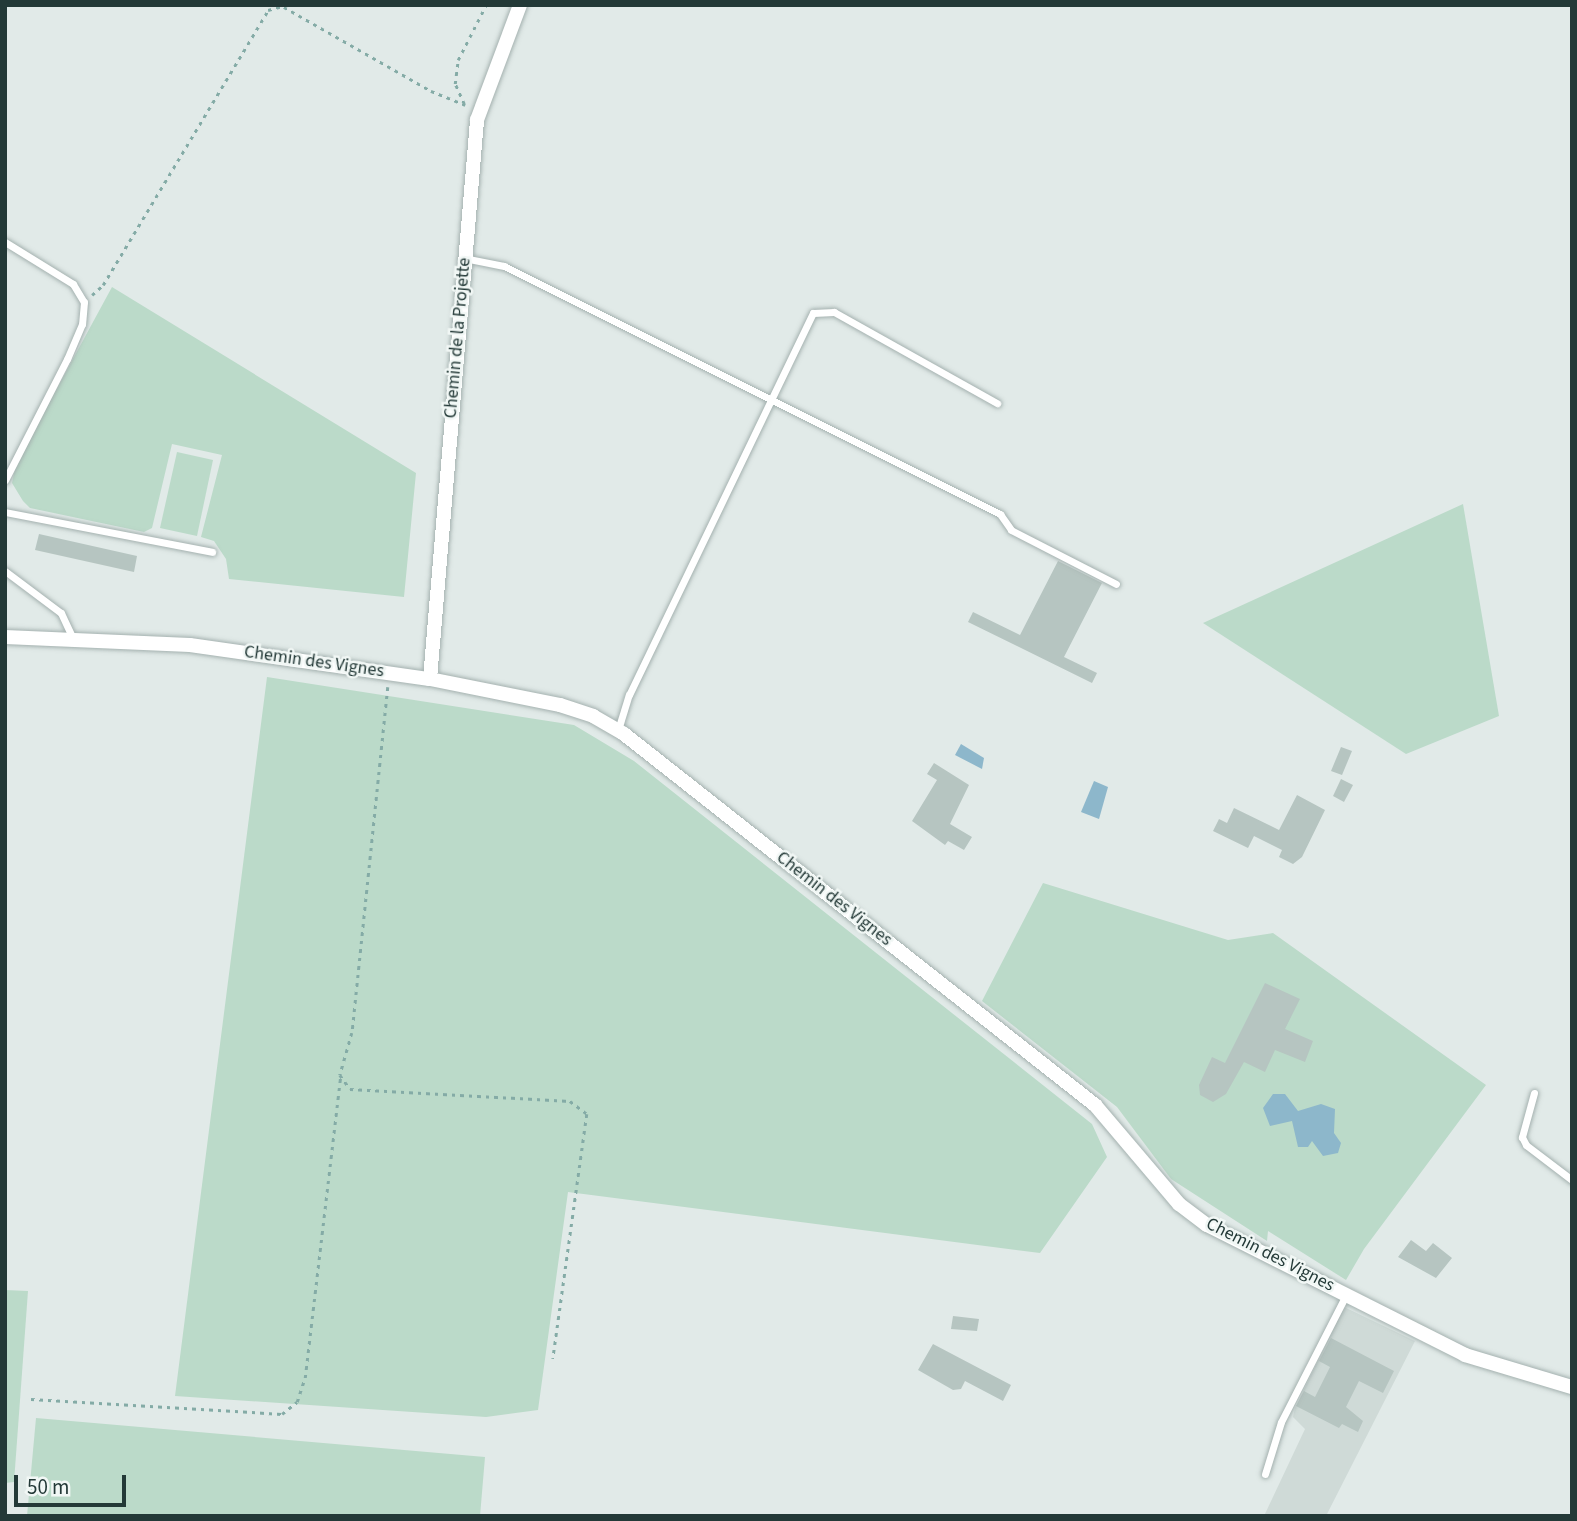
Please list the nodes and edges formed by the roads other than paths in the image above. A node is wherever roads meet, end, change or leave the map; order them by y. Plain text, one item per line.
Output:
1 (520, 5) edge
2 (5, 242) edge
3 (464, 258) junction
4 (768, 401) junction
5 (997, 403) dead end
6 (5, 480) edge
7 (5, 512) edge
8 (212, 552) dead end
9 (5, 571) edge
10 (1116, 584) dead end
11 (5, 637) edge
12 (73, 639) junction
13 (430, 679) junction
14 (618, 730) junction
15 (1534, 1093) dead end
16 (1572, 1180) edge
17 (1346, 1294) junction
18 (1572, 1387) edge
19 (1265, 1474) dead end

1 - 3 street, Chemin de la Projette
2 - 6 lane
3 - 4 lane
3 - 13 street, Chemin de la Projette
4 - 5 lane
4 - 10 lane
4 - 14 lane
7 - 8 lane
9 - 12 lane
11 - 12 street, Chemin des Vignes
12 - 13 street, Chemin des Vignes
13 - 14 street, Chemin des Vignes
14 - 17 street, Chemin des Vignes
15 - 16 lane
17 - 18 street, Chemin des Vignes
17 - 19 lane

